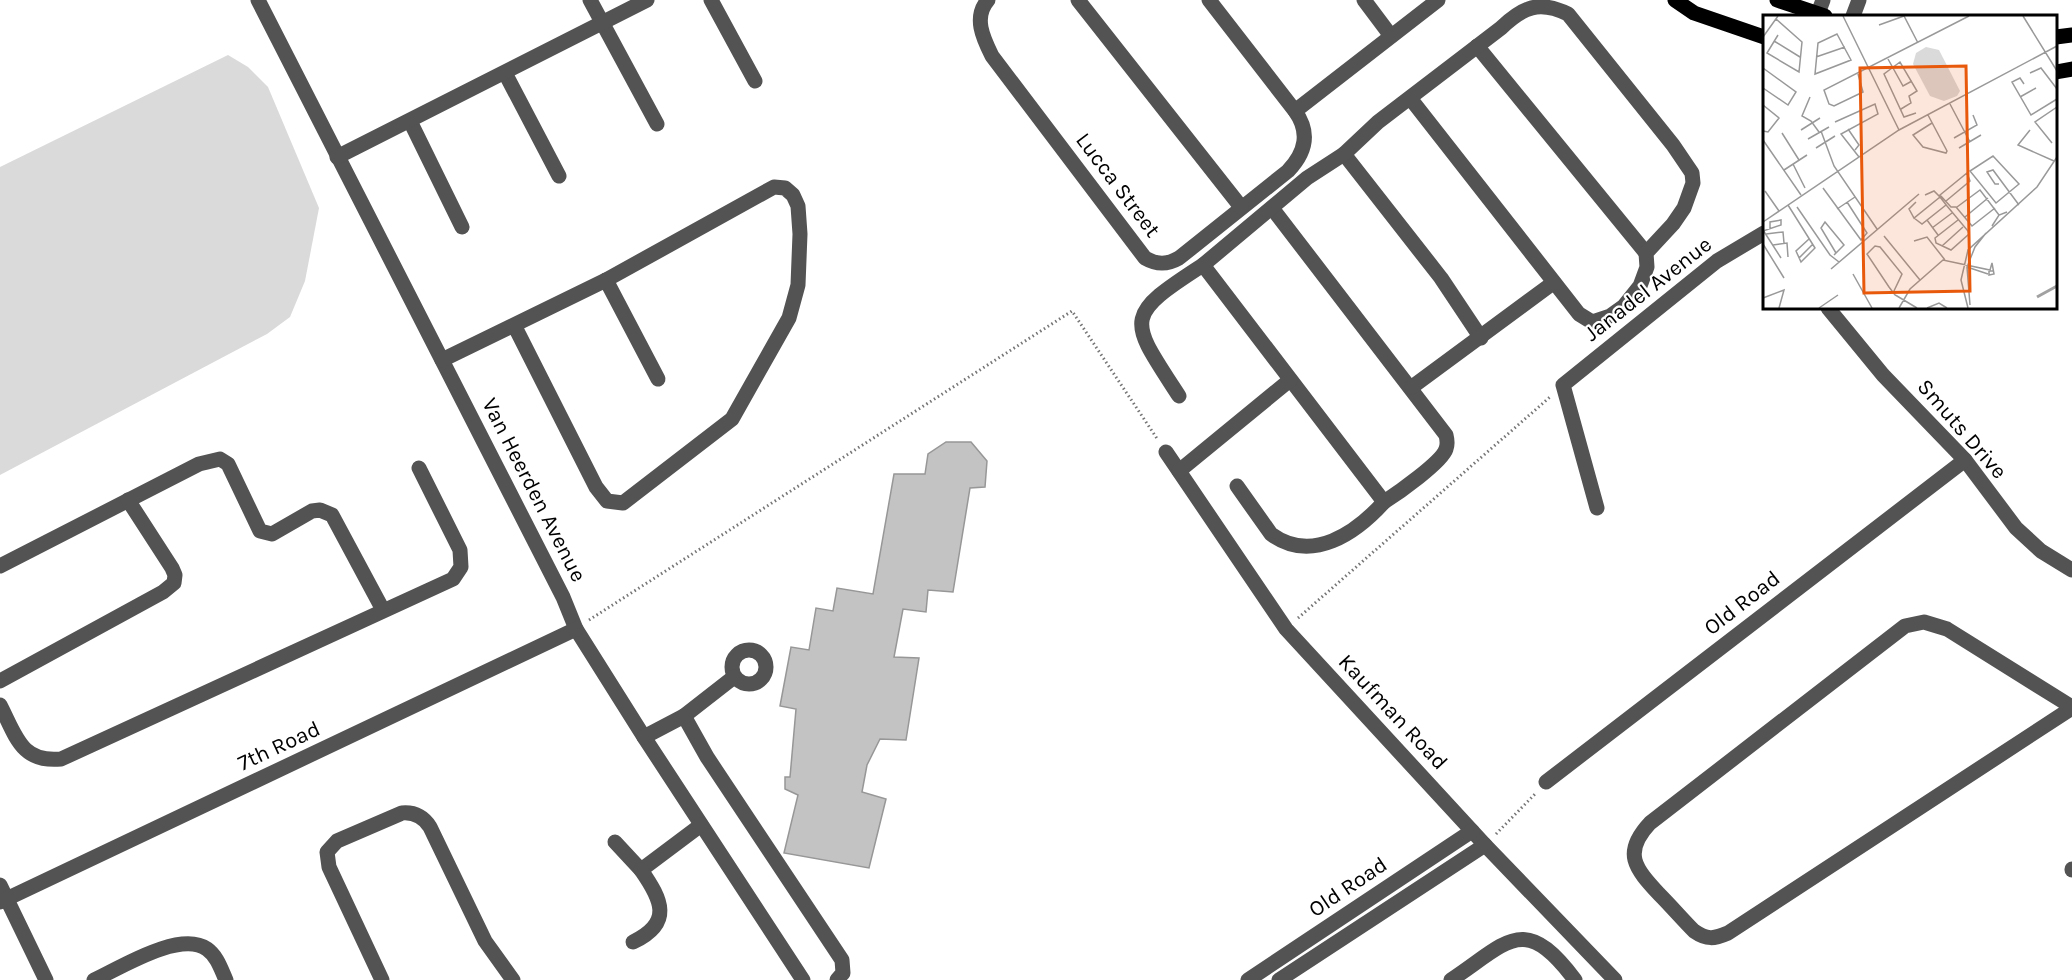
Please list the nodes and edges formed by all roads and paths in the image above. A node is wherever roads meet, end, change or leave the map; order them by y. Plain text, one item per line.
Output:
1 (258, 0) edge
2 (590, 0) edge
3 (647, 0) edge
4 (711, 0) edge
5 (988, 0) edge
6 (1078, 0) edge
7 (1209, 0) edge
8 (1364, 0) edge
9 (1438, 0) edge
10 (1675, 0) edge
11 (1777, 0) edge
12 (1859, 0) edge
13 (1821, 12) edge
14 (1853, 15) edge
15 (603, 23) junction
16 (2072, 35) edge
17 (1391, 36) junction
18 (1763, 37) edge
19 (2057, 37) edge
20 (1477, 46) junction
21 (2072, 69) edge
22 (2057, 72) edge
23 (505, 73) junction
24 (754, 81) dead end
25 (1410, 98) junction
26 (1296, 111) junction
27 (410, 121) junction
28 (657, 124) dead end
29 (1344, 154) junction
30 (338, 157) junction
31 (559, 176) dead end
32 (1241, 207) junction
33 (1272, 208) junction
34 (462, 227) dead end
35 (1763, 234) edge
36 (1646, 253) junction
37 (1203, 265) junction
38 (606, 280) junction
39 (1553, 283) junction
40 (1828, 309) edge
41 (514, 325) junction
42 (1481, 338) junction
43 (442, 360) junction
44 (658, 379) dead end
45 (1290, 380) junction
46 (1563, 386) junction
47 (1412, 387) junction
48 (1179, 396) dead end
49 (1166, 452) joint
50 (1965, 460) junction
51 (418, 468) dead end
52 (1179, 471) junction
53 (1237, 486) dead end
54 (128, 500) junction
55 (1384, 502) junction
56 (1597, 508) dead end
57 (0, 566) edge
58 (2072, 570) edge
59 (383, 610) junction
60 (1286, 628) junction
61 (576, 629) junction
62 (734, 678) dead end
63 (0, 681) edge
64 (0, 705) edge
65 (2072, 707) edge
66 (684, 716) junction
67 (644, 737) junction
68 (1546, 782) joint
69 (701, 825) junction
70 (1472, 831) junction
71 (615, 842) dead end
72 (1485, 845) junction
73 (640, 870) junction
74 (2, 895) edge
75 (633, 942) dead end
76 (46, 980) edge
77 (94, 980) edge
78 (226, 980) edge
79 (382, 980) edge
80 (513, 980) edge
81 (803, 980) edge
82 (837, 980) edge
83 (1248, 980) edge
84 (1279, 980) edge
85 (1452, 980) edge
86 (1575, 980) edge
87 (1615, 980) edge

1 - 30 street, Van Heerden Avenue
2 - 15 street
3 - 15 street
4 - 24 street
5 - 32 street, Lucca Street
6 - 32 street
7 - 26 street, Lucca Street
8 - 17 street
9 - 17 street
10 - 18 main road
11 - 13 main road
12 - 14 street
15 - 23 street
15 - 28 street
16 - 19 main road
17 - 26 street
20 - 25 street
20 - 36 street
20 - 36 street
21 - 22 main road
23 - 27 street
23 - 31 street
25 - 29 street
25 - 39 street
26 - 32 street, Lucca Street
27 - 30 street
27 - 34 street
29 - 33 street
29 - 42 street
30 - 43 street, Van Heerden Avenue
33 - 37 street
33 - 47 street
35 - 46 street, Janadel Avenue
36 - 39 street
37 - 45 street
37 - 48 street
38 - 41 street
38 - 41 street
38 - 44 street
39 - 42 street
40 - 50 street, Smuts Drive
41 - 43 street
42 - 47 street
43 - 61 street, Van Heerden Avenue
45 - 52 street
45 - 55 street
46 - 56 street
46 - 60 path
47 - 55 street
49 - 52 street, Kaufman Road
49 - 61 path
50 - 58 street, Smuts Drive
50 - 68 street, Old Road
51 - 59 street
52 - 60 street, Kaufman Road
53 - 55 street
54 - 57 street
54 - 59 street
54 - 63 street
59 - 64 street
60 - 70 street, Kaufman Road
61 - 67 street, Van Heerden Avenue
61 - 74 street, 7th Road
62 - 66 street
65 - 65 street
66 - 67 street
66 - 82 street
67 - 69 street, Van Heerden Avenue
68 - 72 path
69 - 73 street
69 - 81 street, Van Heerden Avenue
70 - 72 street, Kaufman Road
70 - 83 street, Old Road
71 - 73 street
72 - 84 street, Old Road
72 - 87 street, Kaufman Road
73 - 75 street
74 - 76 street
77 - 78 street
79 - 80 street
85 - 86 street

